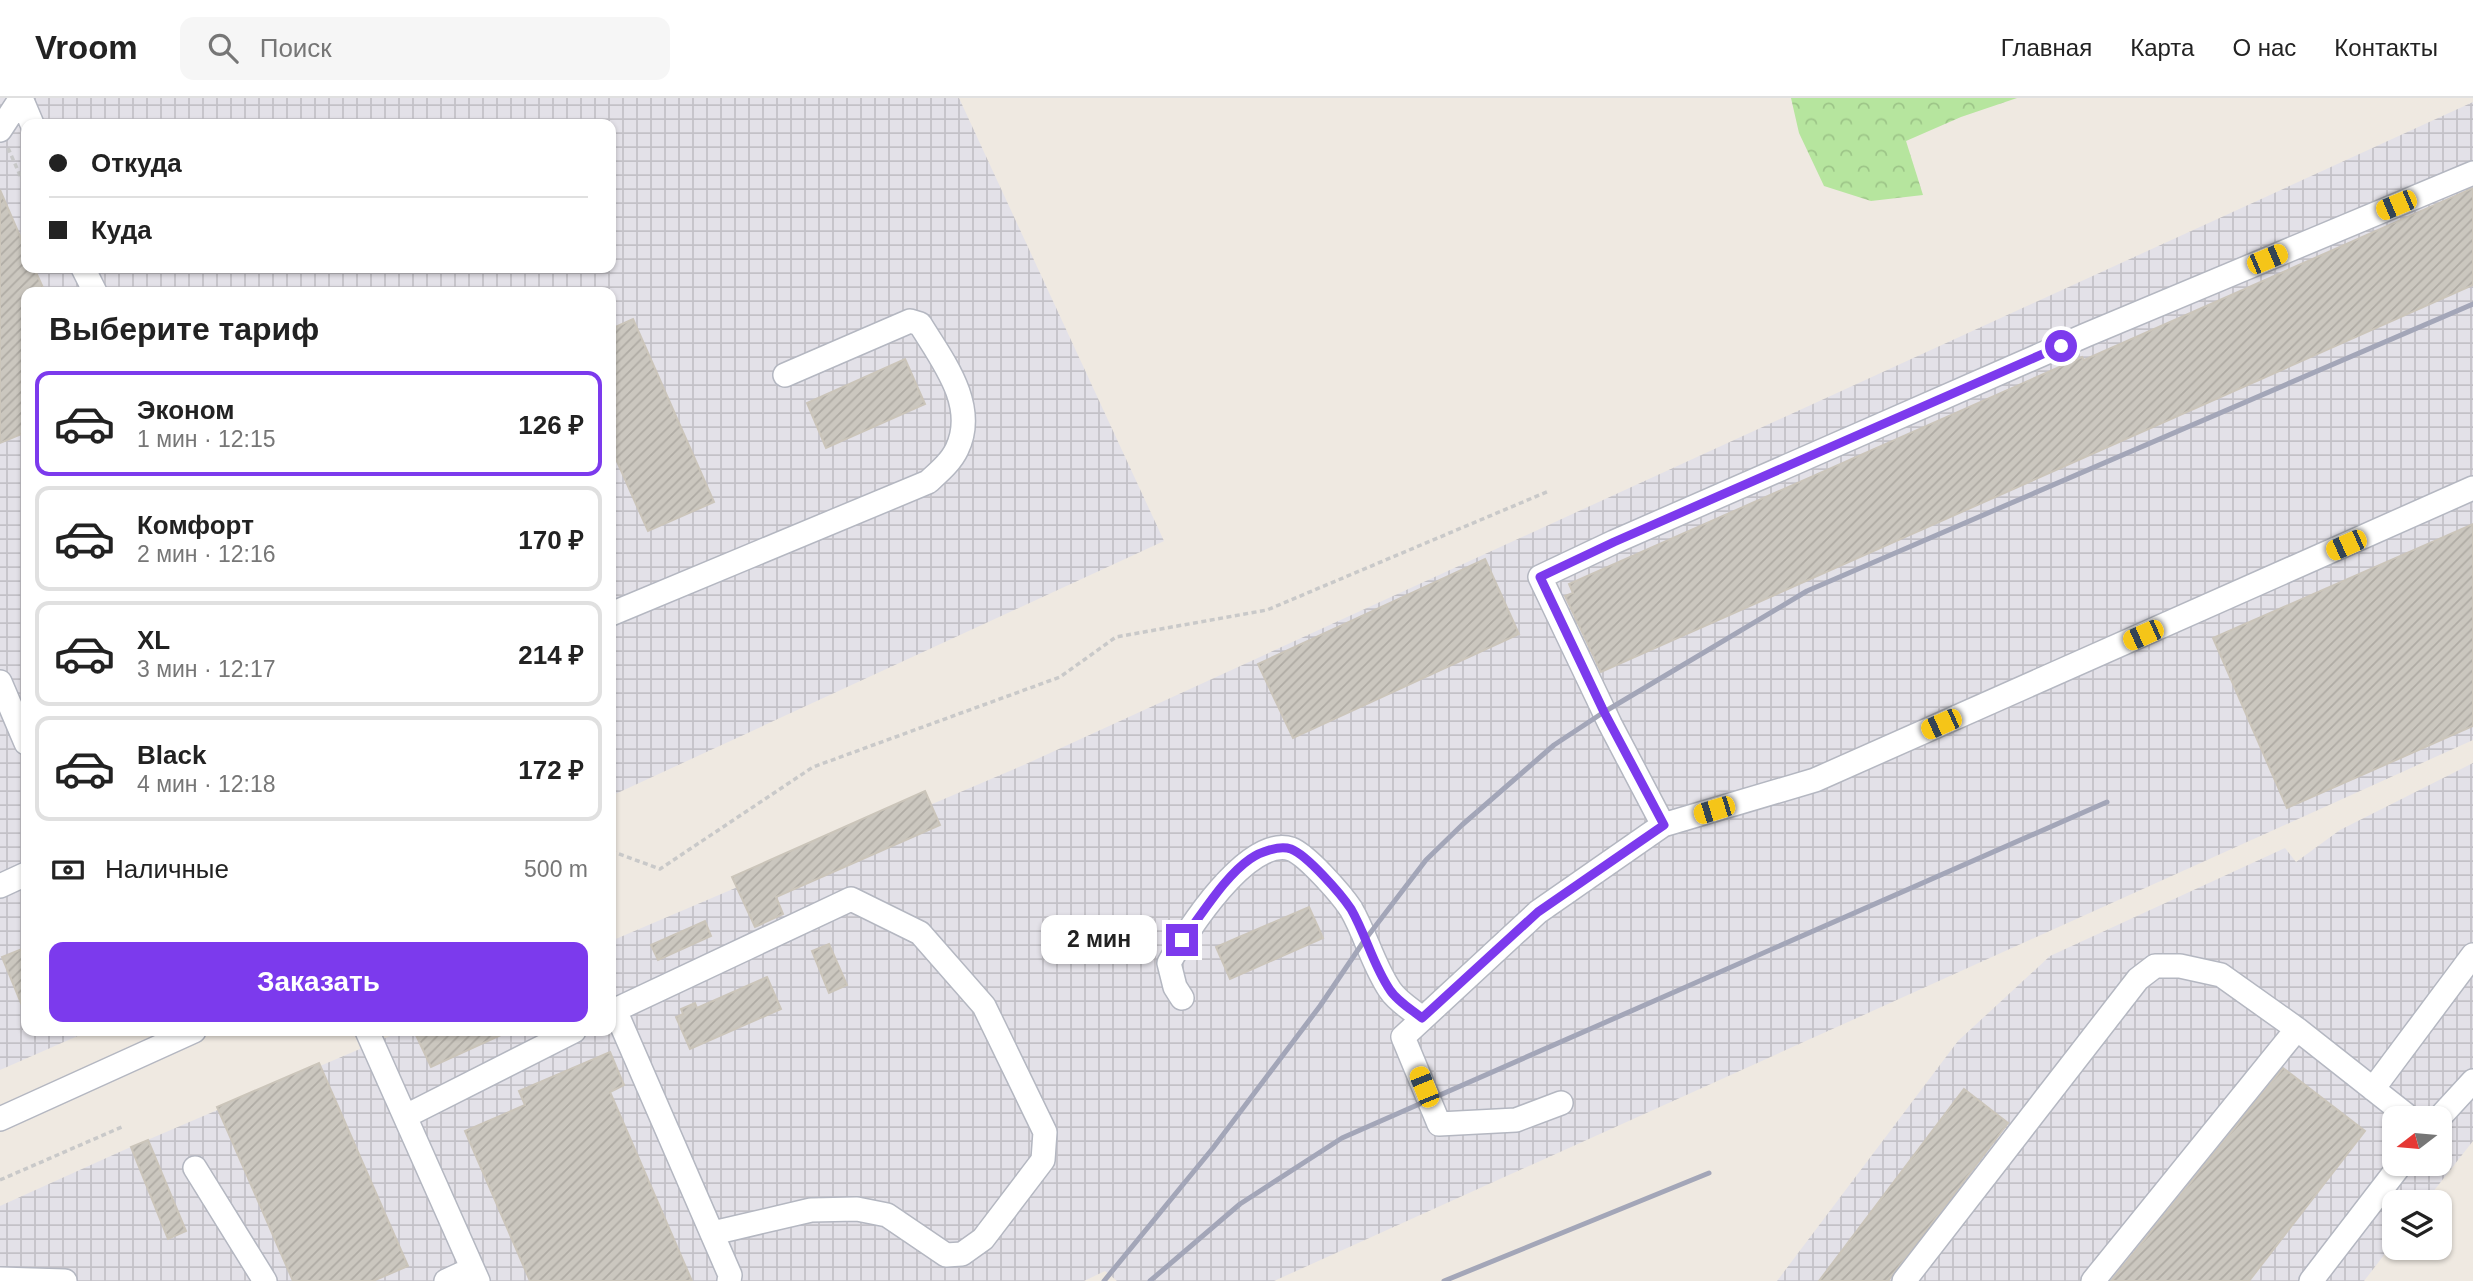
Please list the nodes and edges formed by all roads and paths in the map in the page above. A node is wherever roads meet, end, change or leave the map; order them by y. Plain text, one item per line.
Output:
1 (21, 98) edge
2 (30, 119) edge
3 (0, 130) edge
4 (2473, 173) edge
5 (21, 178) edge
6 (785, 375) dead end
7 (2473, 488) edge
8 (1549, 491) dead end
9 (616, 612) edge
10 (0, 682) edge
11 (21, 731) edge
12 (1664, 825) junction
13 (616, 853) edge
14 (21, 876) edge
15 (0, 886) edge
16 (2473, 955) edge
17 (1182, 998) dead end
18 (616, 1010) edge
19 (616, 1018) edge
20 (1422, 1018) junction
21 (2297, 1029) junction
22 (183, 1036) edge
23 (369, 1036) edge
24 (564, 1036) edge
25 (2473, 1081) edge
26 (2373, 1089) junction
27 (1561, 1102) dead end
28 (2395, 1106) edge
29 (2450, 1106) edge
30 (406, 1116) junction
31 (0, 1119) edge
32 (124, 1126) dead end
33 (195, 1168) dead end
34 (2392, 1176) edge
35 (0, 1180) edge
36 (713, 1233) junction
37 (475, 1275) edge
38 (0, 1279) edge
39 (65, 1281) edge
40 (265, 1281) edge
41 (446, 1281) edge
42 (729, 1281) edge
43 (1905, 1281) edge
44 (2093, 1281) edge
45 (2311, 1281) edge

1 - 2 street
1 - 3 street
3 - 5 path
4 - 12 street
6 - 9 street
7 - 12 street
8 - 13 path
10 - 11 street
12 - 20 street
14 - 15 street
16 - 26 street
17 - 20 street
18 - 36 street
19 - 36 street
20 - 27 street
21 - 26 street
21 - 43 street
21 - 44 street
22 - 31 street
23 - 30 street
24 - 30 street
25 - 29 street
26 - 28 street
30 - 37 street
32 - 35 path
33 - 40 street
34 - 45 street
36 - 42 street
37 - 41 street
38 - 39 street

